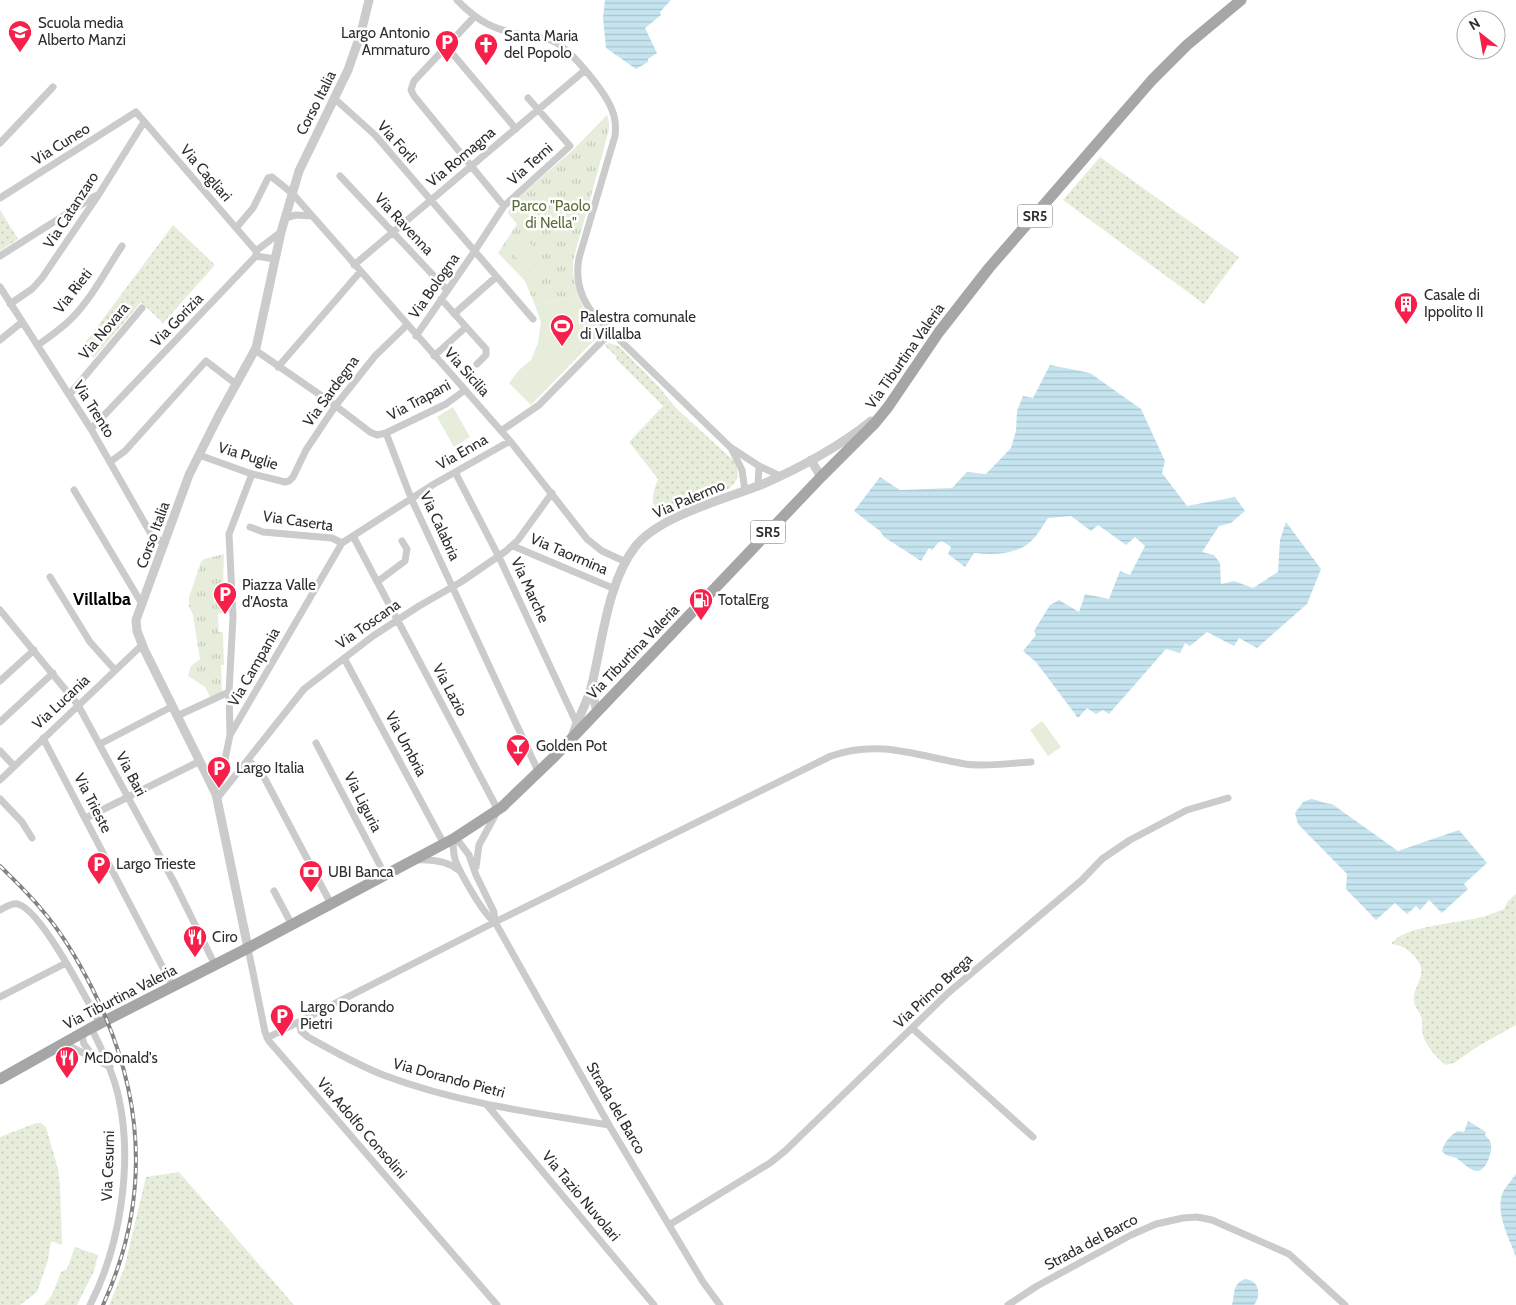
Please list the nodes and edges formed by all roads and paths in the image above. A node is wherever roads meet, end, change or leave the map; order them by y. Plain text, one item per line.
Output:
1 (369, 0) edge
2 (458, 0) edge
3 (1241, 0) edge
4 (475, 16) junction
5 (446, 46) junction
6 (584, 71) junction
7 (53, 87) dead end
8 (528, 98) dead end
9 (335, 99) junction
10 (539, 110) junction
11 (136, 112) joint
12 (144, 122) junction
13 (516, 129) junction
14 (0, 143) edge
15 (471, 167) junction
16 (340, 176) dead end
17 (99, 194) junction
18 (293, 194) junction
19 (0, 198) edge
20 (431, 200) junction
21 (504, 206) junction
22 (312, 217) junction
23 (285, 218) junction
24 (236, 228) junction
25 (281, 232) junction
26 (393, 232) junction
27 (122, 246) dead end
28 (474, 252) junction
29 (256, 254) junction
30 (0, 256) edge
31 (275, 259) junction
32 (354, 264) junction
33 (360, 272) junction
34 (496, 277) junction
35 (0, 287) edge
36 (447, 290) junction
37 (441, 299) junction
38 (10, 304) junction
39 (142, 308) dead end
40 (454, 314) junction
41 (533, 320) dead end
42 (22, 322) junction
43 (407, 325) junction
44 (466, 327) junction
45 (612, 333) junction
46 (416, 336) junction
47 (0, 340) edge
48 (38, 345) junction
49 (255, 350) junction
50 (434, 356) junction
51 (477, 364) dead end
52 (278, 367) junction
53 (236, 384) junction
54 (465, 390) junction
55 (69, 395) junction
56 (894, 398) junction
57 (336, 406) junction
58 (91, 429) junction
59 (501, 432) junction
60 (386, 433) junction
61 (510, 441) junction
62 (730, 448) junction
63 (199, 455) junction
64 (811, 460) junction
65 (110, 462) junction
66 (759, 466) junction
67 (455, 472) junction
68 (252, 474) junction
69 (780, 476) junction
70 (822, 477) junction
71 (290, 481) joint
72 (758, 486) junction
73 (74, 490) dead end
74 (745, 490) junction
75 (552, 493) junction
76 (411, 498) junction
77 (250, 527) dead end
78 (353, 536) junction
79 (402, 540) dead end
80 (165, 543) junction
81 (342, 543) junction
82 (513, 546) junction
83 (499, 557) junction
84 (626, 562) junction
85 (50, 577) dead end
86 (377, 582) junction
87 (453, 586) junction
88 (615, 589) junction
89 (142, 604) junction
90 (0, 610) edge
91 (397, 620) junction
92 (142, 644) junction
93 (34, 650) junction
94 (344, 658) junction
95 (115, 670) junction
96 (53, 673) junction
97 (0, 681) edge
98 (591, 687) junction
99 (229, 692) junction
100 (588, 698) junction
101 (610, 698) junction
102 (78, 705) junction
103 (173, 706) junction
104 (597, 712) junction
105 (177, 716) junction
106 (0, 722) edge
107 (576, 722) junction
108 (230, 735) junction
109 (44, 738) junction
110 (571, 739) junction
111 (316, 743) dead end
112 (100, 744) junction
113 (0, 752) edge
114 (248, 760) junction
115 (200, 761) junction
116 (1032, 762) dead end
117 (14, 766) junction
118 (539, 773) junction
119 (0, 780) edge
120 (128, 797) junction
121 (217, 798) junction
122 (1228, 798) dead end
123 (0, 799) edge
124 (498, 810) junction
125 (86, 818) junction
126 (32, 838) dead end
127 (449, 841) junction
128 (409, 862) junction
129 (461, 871) junction
130 (385, 875) junction
131 (476, 875) junction
132 (274, 891) dead end
133 (331, 904) junction
134 (0, 910) edge
135 (495, 922) junction
136 (292, 925) junction
137 (248, 948) junction
138 (66, 962) junction
139 (215, 965) junction
140 (173, 987) junction
141 (0, 997) edge
142 (298, 1022) junction
143 (91, 1028) junction
144 (912, 1028) junction
145 (267, 1038) junction
146 (64, 1043) junction
147 (96, 1060) junction
148 (110, 1067) junction
149 (0, 1079) edge
150 (487, 1105) junction
151 (609, 1125) junction
152 (1033, 1137) dead end
153 (668, 1225) junction
154 (90, 1305) edge
155 (497, 1305) edge
156 (654, 1305) edge
157 (720, 1305) edge
158 (1008, 1305) edge
159 (1345, 1305) edge

1 - 9 street, Corso Italia
2 - 4 street
3 - 56 main road, Via Tiburtina Valeria / SR5
4 - 5 street
4 - 6 street
5 - 13 street
5 - 15 street
6 - 10 street, Via Romagna
6 - 45 street
7 - 14 street
8 - 10 street
9 - 18 street, Corso Italia
9 - 20 street, Via Forlì
10 - 13 street, Via Romagna
10 - 21 street, Via Terni
11 - 12 street, Via Cagliari
11 - 19 street, Via Cuneo
12 - 17 street, Via Catanzaro
12 - 24 street, Via Cagliari
13 - 15 street, Via Romagna
15 - 20 street, Via Romagna
15 - 21 street
16 - 26 street, Via Ravenna
17 - 30 street
17 - 38 street, Via Catanzaro
18 - 22 street, Via Sicilia
18 - 23 street, Corso Italia
18 - 24 street, Via Sicilia
20 - 26 street, Via Romagna
20 - 28 street, Via Forlì
21 - 28 street, Via Terni
22 - 23 street
22 - 32 street, Via Sicilia
23 - 25 street, Corso Italia
24 - 29 street, Via Cagliari
25 - 29 street, Via Gorizia
25 - 31 street, Corso Italia
26 - 32 street, Via Romagna
26 - 36 street, Via Ravenna
27 - 48 street, Via Rieti
28 - 34 street, Via Forlì
28 - 36 street, Via Bologna
29 - 31 street
29 - 58 street, Via Gorizia
31 - 49 street, Corso Italia
32 - 33 street, Via Sicilia
33 - 43 street, Via Sicilia
33 - 52 street
34 - 40 street
34 - 41 street, Via Forlì
35 - 38 street, Via Trento
36 - 37 street, Via Bologna
37 - 40 street
37 - 46 street, Via Bologna
38 - 42 street, Via Trento
39 - 55 street, Via Novara
40 - 44 street
42 - 47 street
42 - 48 street, Via Trento
43 - 46 street, Via Sicilia
43 - 57 street, Via Sardegna
44 - 50 street
44 - 51 street
45 - 59 street
45 - 62 street
46 - 50 street, Via Sicilia
48 - 55 street, Via Trento
49 - 52 street
49 - 53 street, Corso Italia
50 - 54 street, Via Sicilia
52 - 57 street
53 - 63 street, Corso Italia
53 - 65 street
54 - 59 street, Via Sicilia
54 - 60 street, Via Trapani
55 - 58 street, Via Trento
56 - 64 street, Via Palermo
56 - 70 main road, Via Tiburtina Valeria / SR5
57 - 60 street
57 - 71 street, Via Sardegna
58 - 65 street, Via Trento
59 - 61 street, Via Sicilia
60 - 76 street, Via Calabria
61 - 67 street, Via Enna
61 - 75 street, Via Sicilia
62 - 66 street
62 - 74 street
63 - 68 street, Via Puglie
63 - 80 street, Corso Italia
64 - 69 street, Via Palermo
64 - 70 street
65 - 80 street, Via Trento
66 - 69 street
66 - 72 street
67 - 76 street, Via Enna
67 - 83 street, Via Marche
68 - 71 street, Via Puglie
68 - 99 street
69 - 72 street, Via Palermo
70 - 101 main road, Via Tiburtina Valeria / SR5
72 - 74 street, Via Palermo
73 - 89 street
74 - 84 street, Via Palermo
75 - 82 street, Via Toscana
75 - 84 street, Via Sicilia
76 - 78 street, Via Enna
76 - 87 street, Via Calabria
77 - 81 street, Via Caserta
78 - 81 street, Via Campania
78 - 86 street, Via Lazio
79 - 86 street
80 - 89 street, Corso Italia
81 - 108 street, Via Campania
82 - 83 street, Via Toscana
82 - 88 street, Via Taormina
83 - 87 street, Via Toscana
83 - 107 street, Via Marche
84 - 88 street, Via Palermo
85 - 95 street
86 - 91 street, Via Lazio
87 - 91 street, Via Toscana
87 - 118 street, Via Calabria
88 - 98 street, Via Palermo
89 - 92 street, Corso Italia
90 - 93 street, Via Bari
91 - 94 street, Via Toscana
91 - 124 street, Via Lazio
92 - 95 street, Via Lucania
92 - 103 street, Corso Italia
93 - 96 street, Via Bari
93 - 97 street
94 - 114 street, Via Toscana
94 - 127 street, Via Umbria
95 - 102 street, Via Lucania
96 - 102 street, Via Bari
96 - 106 street
98 - 100 street, Via Palermo
98 - 101 street
98 - 104 street, Via Palermo
99 - 105 street
99 - 108 street
100 - 104 street
100 - 107 street, Via Palermo
101 - 104 main road, Via Tiburtina Valeria / SR5
102 - 109 street, Via Lucania
102 - 112 street, Via Bari
103 - 105 street, Corso Italia
103 - 112 street
104 - 110 main road, Via Tiburtina Valeria / SR5
105 - 115 street, Corso Italia
107 - 110 street, Via Palermo
108 - 121 street, Via Campania
109 - 117 street, Via Lucania
109 - 125 street, Via Trieste
110 - 118 main road, Via Tiburtina Valeria / SR5
111 - 130 street, Via Liguria
112 - 120 street, Via Bari
113 - 117 street
114 - 121 street, Via Toscana
114 - 133 street
115 - 120 street
115 - 121 street, Corso Italia
116 - 135 street
117 - 119 street, Via Lucania
118 - 124 main road, Via Tiburtina Valeria / SR5
120 - 125 street
120 - 139 street, Via Bari
121 - 137 street, Corso Italia
122 - 144 street, Via Primo Brega
123 - 126 street
124 - 127 main road, Via Tiburtina Valeria / SR5
124 - 131 street, Strada del Barco
125 - 140 street, Via Trieste
127 - 128 main road, Via Tiburtina Valeria / SR5
127 - 129 street, Strada del Barco
127 - 131 street, Strada del Barco
128 - 129 street
128 - 130 main road, Via Tiburtina Valeria / SR5
129 - 135 street, Strada del Barco
130 - 133 main road, Via Tiburtina Valeria / SR5
131 - 135 street, Strada del Barco
132 - 136 street
133 - 136 main road, Via Tiburtina Valeria / SR5
134 - 138 street
135 - 142 street
135 - 151 street, Strada del Barco
136 - 137 main road, Via Tiburtina Valeria / SR5
137 - 139 main road, Via Tiburtina Valeria / SR5
137 - 145 street, Via Adolfo Consolini
138 - 141 street
138 - 143 street
139 - 140 main road, Via Tiburtina Valeria / SR5
140 - 143 main road, Via Tiburtina Valeria / SR5
142 - 145 street
142 - 150 street, Via Dorando Pietri
143 - 146 main road, Via Tiburtina Valeria / SR5
143 - 147 street
143 - 148 street, Via Cesurni
144 - 152 street
144 - 153 street, Via Primo Brega
145 - 155 street, Via Adolfo Consolini
146 - 147 street
146 - 149 main road, Via Tiburtina Valeria / SR5
147 - 148 street
148 - 154 street, Via Cesurni
150 - 151 street, Via Dorando Pietri
150 - 156 street, Via Tazio Nuvolari
151 - 153 street, Strada del Barco
153 - 157 street, Strada del Barco
158 - 159 street, Strada del Barco

